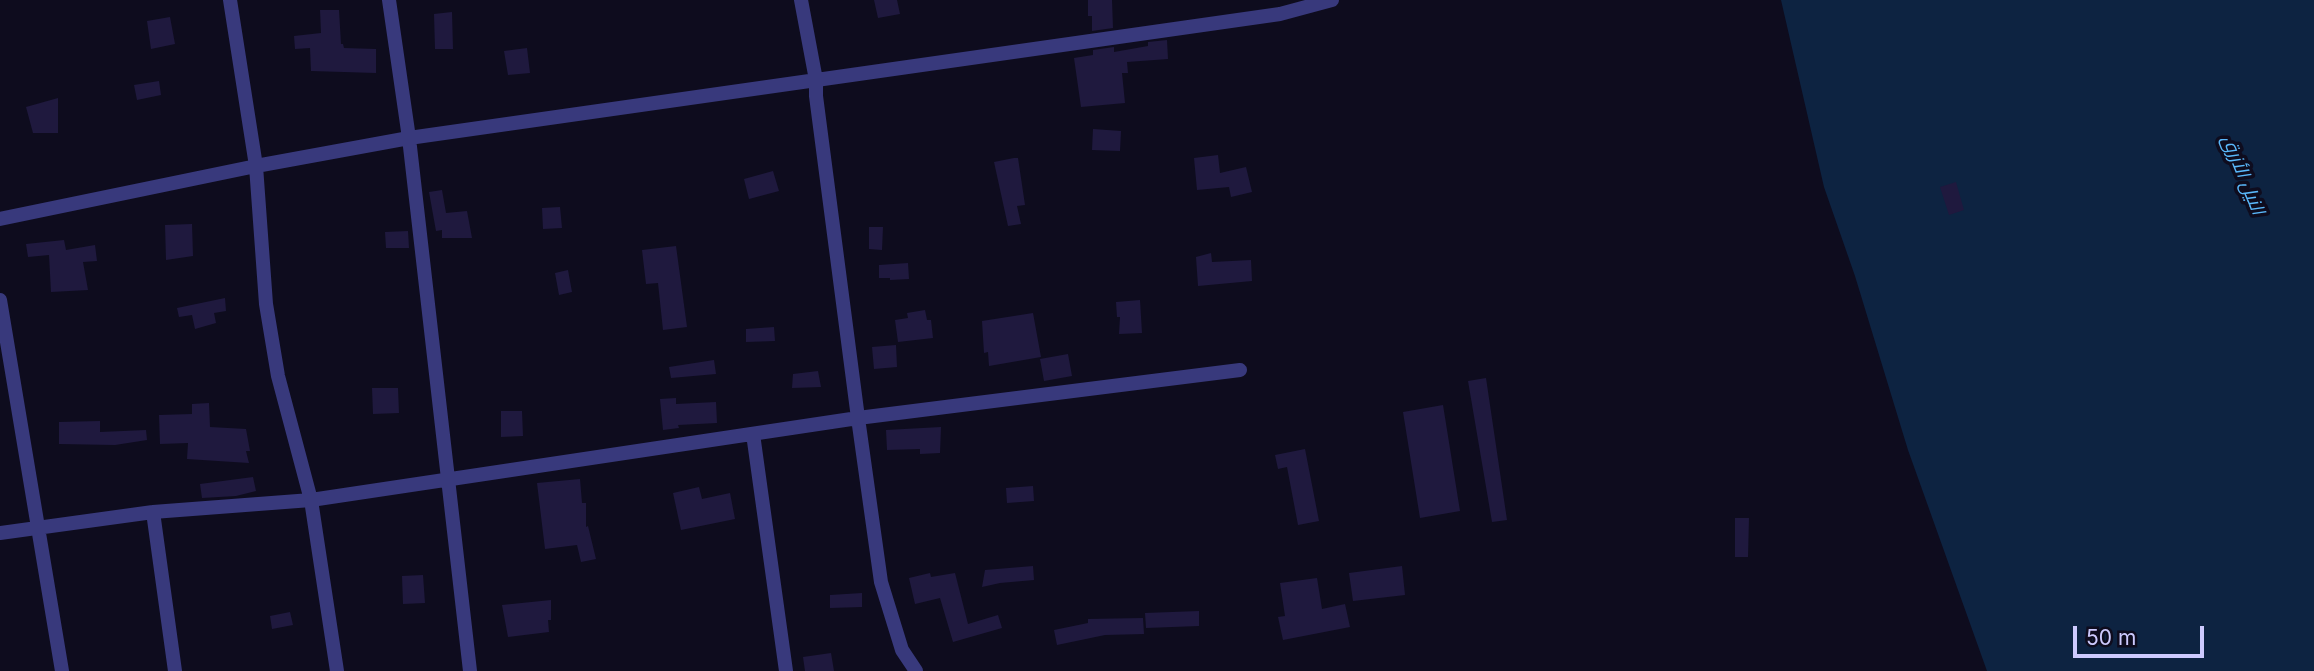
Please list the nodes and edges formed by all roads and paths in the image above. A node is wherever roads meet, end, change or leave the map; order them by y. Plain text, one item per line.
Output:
1 (230, 0) edge
2 (389, 0) edge
3 (801, 0) edge
4 (1332, 0) edge
5 (816, 80) junction
6 (409, 138) junction
7 (256, 166) junction
8 (0, 219) edge
9 (0, 300) edge
10 (1240, 370) dead end
11 (858, 418) junction
12 (753, 434) junction
13 (446, 480) junction
14 (311, 500) junction
15 (153, 512) junction
16 (37, 528) junction
17 (0, 533) edge
18 (62, 671) edge
19 (175, 671) edge
20 (337, 671) edge
21 (470, 671) edge
22 (786, 671) edge
23 (916, 671) edge

1 - 7 street
2 - 6 street
3 - 5 street
4 - 5 street
5 - 6 street
5 - 11 street
6 - 7 street
6 - 13 street
7 - 8 street
7 - 14 street
9 - 16 street
10 - 11 street
11 - 12 street
11 - 23 street
12 - 13 street
12 - 22 street
13 - 14 street
13 - 21 street
14 - 15 street
14 - 20 street
15 - 16 street
15 - 19 street
16 - 17 street
16 - 18 street

